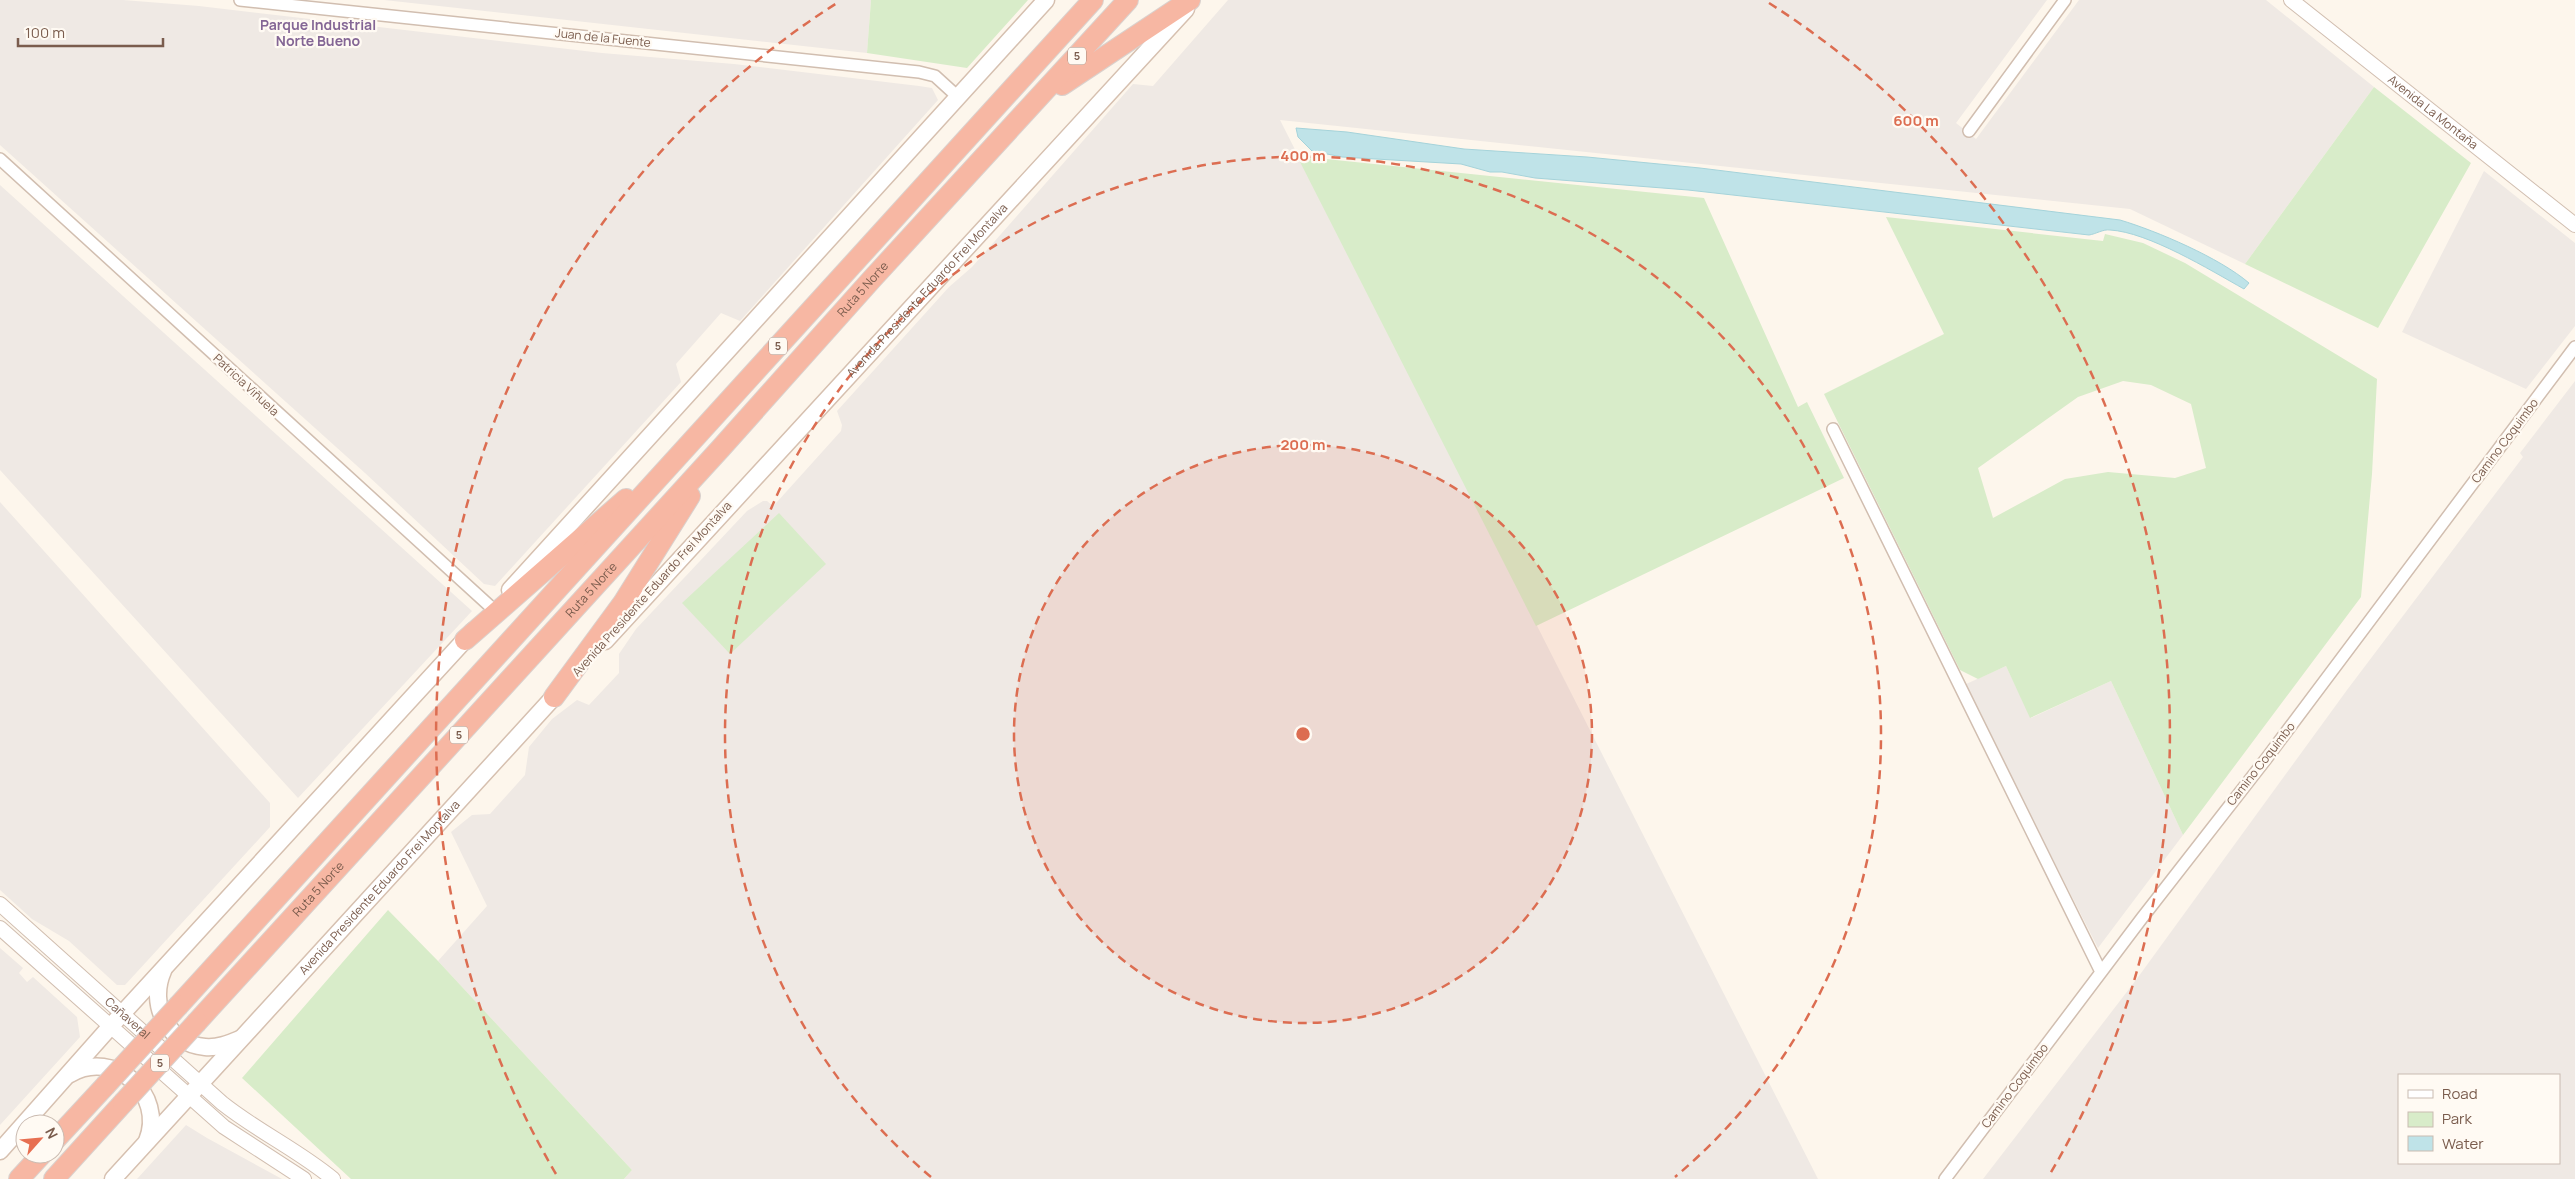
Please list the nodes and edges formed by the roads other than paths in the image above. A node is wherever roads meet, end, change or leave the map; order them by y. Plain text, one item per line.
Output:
1 (240, 0) edge
2 (1046, 0) edge
3 (1080, 0) edge
4 (1093, 0) edge
5 (1128, 0) edge
6 (1190, 0) edge
7 (1194, 0) edge
8 (2065, 0) edge
9 (2291, 0) edge
10 (1060, 36) junction
11 (958, 97) junction
12 (1026, 112) junction
13 (1969, 131) dead end
14 (0, 160) edge
15 (2575, 225) edge
16 (2575, 347) edge
17 (1833, 429) dead end
18 (721, 448) junction
19 (684, 451) junction
20 (493, 609) junction
21 (465, 640) junction
22 (554, 697) junction
23 (0, 904) edge
24 (0, 928) edge
25 (166, 965) junction
26 (2101, 972) junction
27 (122, 1014) junction
28 (110, 1027) junction
29 (242, 1039) junction
30 (69, 1074) junction
31 (200, 1084) junction
32 (189, 1096) junction
33 (65, 1129) edge
34 (146, 1143) junction
35 (0, 1151) edge
36 (33, 1164) edge
37 (20, 1179) edge
38 (54, 1179) edge
39 (113, 1179) edge
40 (304, 1179) edge
41 (333, 1179) edge
42 (1945, 1179) edge

1 - 11 street, Juan de la Fuente
2 - 11 main road
3 - 10 highway
4 - 10 highway, Ruta 5 Norte / 5
5 - 12 highway, Ruta 5 Norte / 5
6 - 12 highway
7 - 22 main road, Avenida Presidente Eduardo Frei Montalva
8 - 13 street
9 - 15 street, Avenida La Montaña
10 - 19 highway, Ruta 5 Norte / 5
11 - 20 main road
12 - 18 highway, Ruta 5 Norte / 5
14 - 20 street, Patricia Viñuela
16 - 26 street, Camino Coquimbo
17 - 26 street
18 - 22 highway
18 - 38 highway, Ruta 5 Norte / 5, bridge
19 - 21 highway
19 - 33 highway, Ruta 5 Norte / 5, bridge
20 - 21 main road
21 - 25 main road
22 - 29 main road, Avenida Presidente Eduardo Frei Montalva
23 - 27 street, Cañaveral
24 - 28 street, Cañaveral
25 - 27 main road
25 - 29 main road
26 - 42 street, Camino Coquimbo
27 - 28 main road
27 - 31 street, Cañaveral
28 - 30 main road
28 - 32 street, Cañaveral
29 - 31 main road, Avenida Presidente Eduardo Frei Montalva
30 - 34 main road
30 - 35 main road
31 - 32 main road, Avenida Presidente Eduardo Frei Montalva
31 - 41 street, Cañaveral
32 - 34 main road, Avenida Presidente Eduardo Frei Montalva
32 - 40 street, Cañaveral
34 - 39 main road, Avenida Presidente Eduardo Frei Montalva
36 - 37 highway

